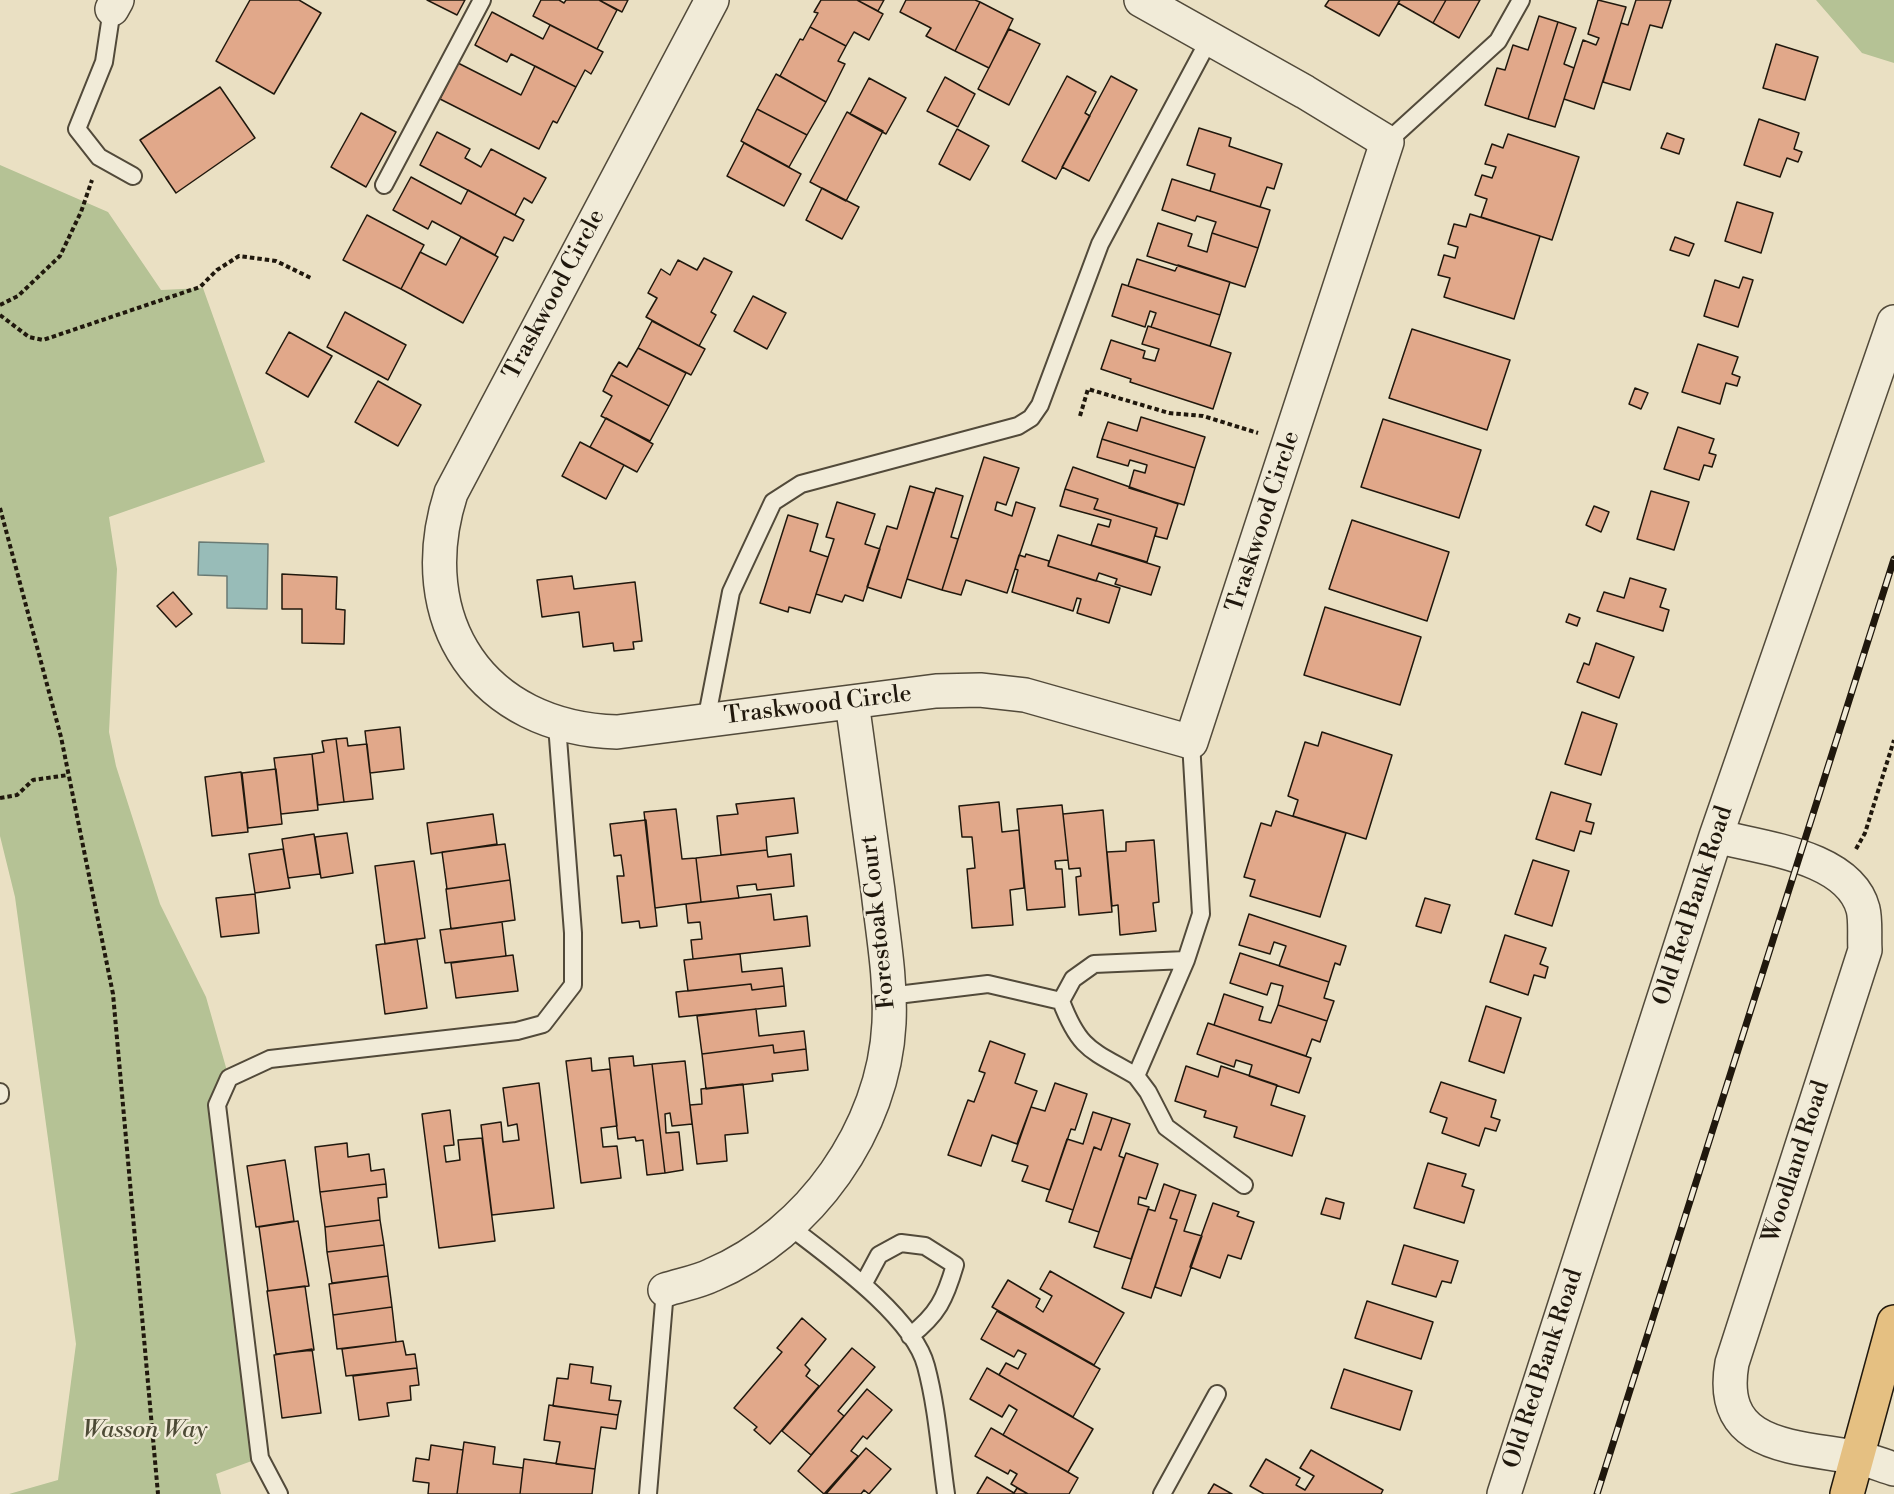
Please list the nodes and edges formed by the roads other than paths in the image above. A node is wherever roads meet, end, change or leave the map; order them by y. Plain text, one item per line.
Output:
1 (482, 0) edge
2 (712, 0) edge
3 (1141, 0) edge
4 (1521, 0) edge
5 (114, 5) edge
6 (1210, 38) junction
7 (1388, 142) junction
8 (133, 176) dead end
9 (384, 184) dead end
10 (1894, 322) edge
11 (852, 702) junction
12 (706, 721) junction
13 (557, 725) junction
14 (1191, 742) junction
15 (1716, 836) junction
16 (1186, 960) junction
17 (889, 996) junction
18 (1061, 1001) junction
19 (1136, 1076) junction
20 (1244, 1185) dead end
21 (789, 1226) junction
22 (864, 1283) junction
23 (664, 1290) joint
24 (1894, 1322) edge
25 (910, 1336) junction
26 (1217, 1394) dead end
27 (1857, 1457) junction
28 (1894, 1469) edge
29 (279, 1494) edge
30 (648, 1494) edge
31 (946, 1494) edge
32 (1162, 1494) edge
33 (1504, 1494) edge
34 (1847, 1494) edge

1 - 9 lane
2 - 13 street, Traskwood Circle
3 - 6 street
4 - 7 lane
5 - 8 lane
6 - 7 street
6 - 12 lane
7 - 14 street, Traskwood Circle
10 - 15 street, Old Red Bank Road
11 - 12 street, Traskwood Circle
11 - 14 street, Traskwood Circle
11 - 17 street, Forestoak Court
12 - 13 street, Traskwood Circle
13 - 29 lane
14 - 16 lane
15 - 27 street, Woodland Road
15 - 33 street, Old Red Bank Road
16 - 18 lane
16 - 19 lane
17 - 18 lane
17 - 21 street, Forestoak Court
18 - 19 lane
19 - 20 lane
21 - 22 lane
21 - 23 street, Forestoak Court
22 - 25 lane
22 - 25 lane
23 - 30 lane
24 - 27 highway
25 - 31 lane
26 - 32 lane
27 - 28 street, Woodland Road
27 - 34 highway

